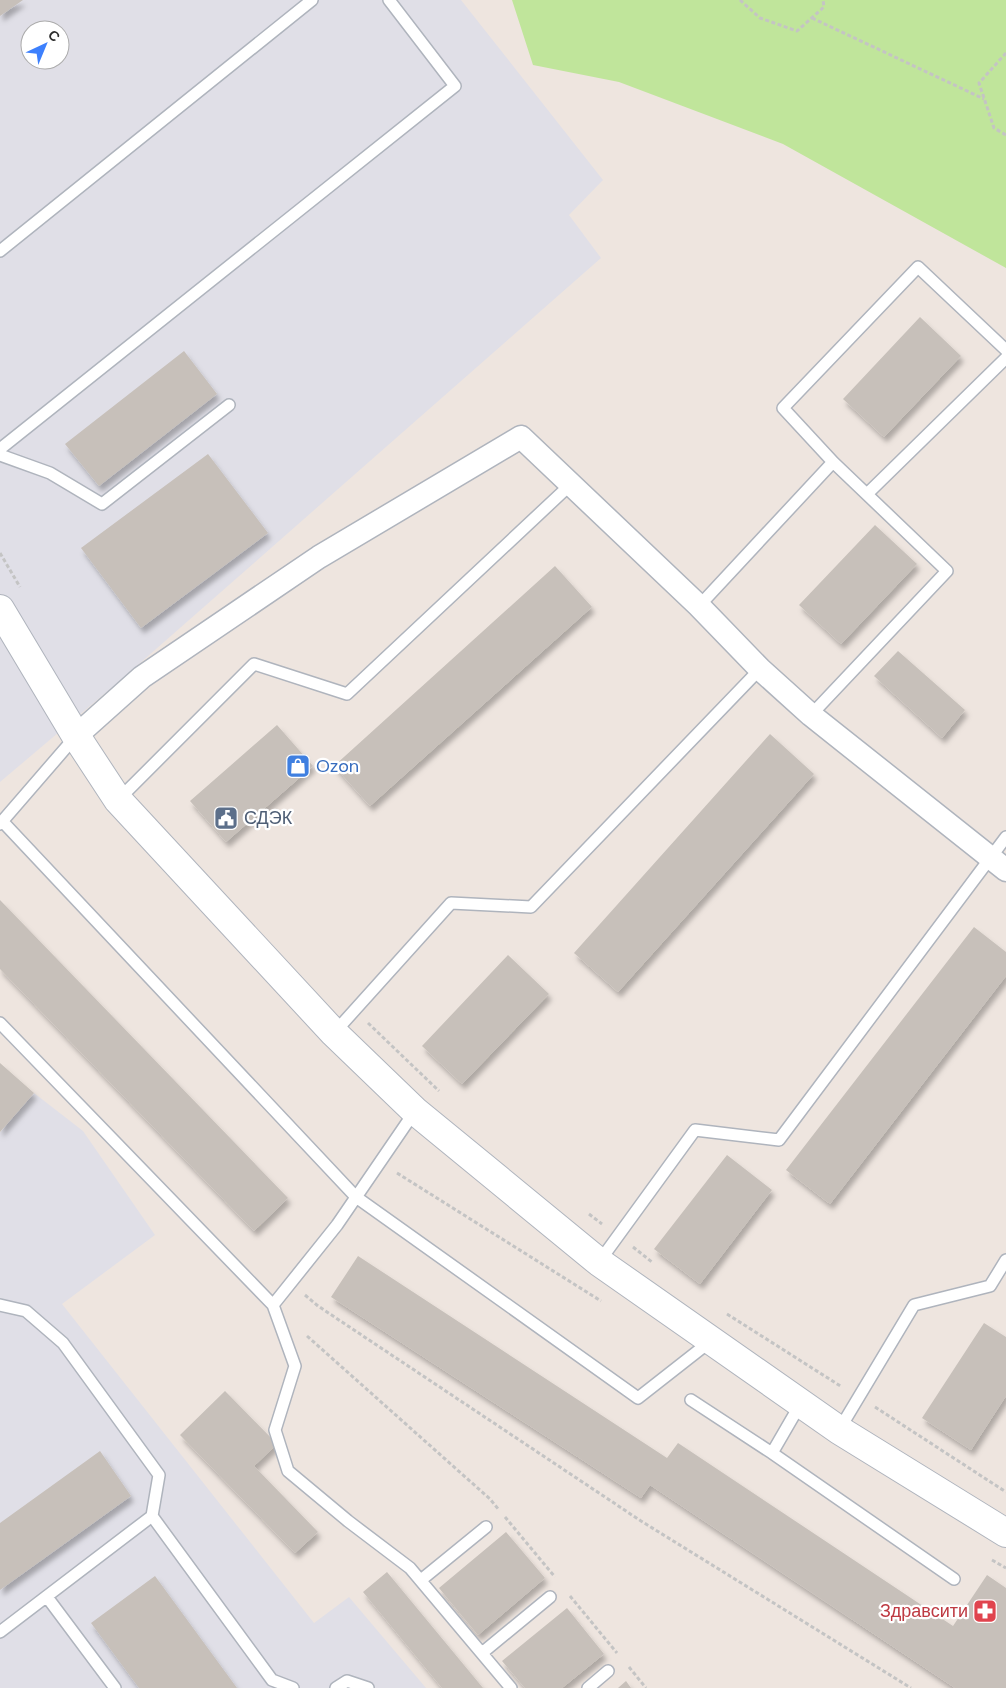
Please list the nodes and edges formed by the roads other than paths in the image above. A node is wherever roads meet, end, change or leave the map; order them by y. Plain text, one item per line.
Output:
1 (312, 0) edge
2 (389, 0) edge
3 (0, 251) edge
4 (1006, 350) edge
5 (1006, 358) edge
6 (229, 406) dead end
7 (0, 449) edge
8 (0, 455) edge
9 (833, 462) junction
10 (570, 485) junction
11 (867, 494) junction
12 (699, 606) junction
13 (0, 609) edge
14 (760, 669) junction
15 (811, 715) junction
16 (76, 736) junction
17 (118, 800) junction
18 (1, 823) edge
19 (1006, 836) edge
20 (998, 864) edge
21 (0, 1024) edge
22 (334, 1033) junction
23 (415, 1111) junction
24 (356, 1197) junction
25 (1006, 1260) edge
26 (599, 1262) junction
27 (0, 1305) edge
28 (273, 1305) junction
29 (713, 1340) junction
30 (691, 1400) dead end
31 (801, 1403) junction
32 (839, 1430) junction
33 (772, 1453) junction
34 (152, 1516) junction
35 (486, 1527) dead end
36 (1006, 1533) edge
37 (954, 1579) dead end
38 (421, 1580) junction
39 (47, 1596) junction
40 (550, 1598) dead end
41 (0, 1632) edge
42 (482, 1653) junction
43 (608, 1671) dead end
44 (115, 1688) edge
45 (293, 1688) edge
46 (336, 1688) edge
47 (368, 1688) edge
48 (511, 1688) edge
49 (588, 1688) edge

1 - 3 lane
2 - 7 lane
4 - 9 lane
5 - 11 lane
6 - 8 lane
9 - 11 lane
9 - 12 lane
10 - 12 street
10 - 16 street
10 - 17 lane
11 - 15 lane
12 - 14 street
13 - 16 street
14 - 15 street
14 - 22 lane
15 - 20 street
16 - 17 street
16 - 18 lane
17 - 22 street
18 - 24 lane
19 - 20 lane
20 - 26 lane
21 - 28 lane
22 - 23 street
23 - 24 lane
23 - 26 street
24 - 28 lane
24 - 29 lane
25 - 32 lane
26 - 29 street
27 - 34 lane
28 - 38 lane
29 - 31 street
30 - 33 lane
31 - 32 street
31 - 33 lane
32 - 36 street
33 - 37 lane
34 - 39 lane
34 - 45 lane
35 - 38 lane
38 - 42 lane
39 - 41 lane
39 - 44 lane
40 - 42 lane
42 - 48 lane
43 - 49 lane
46 - 47 lane

